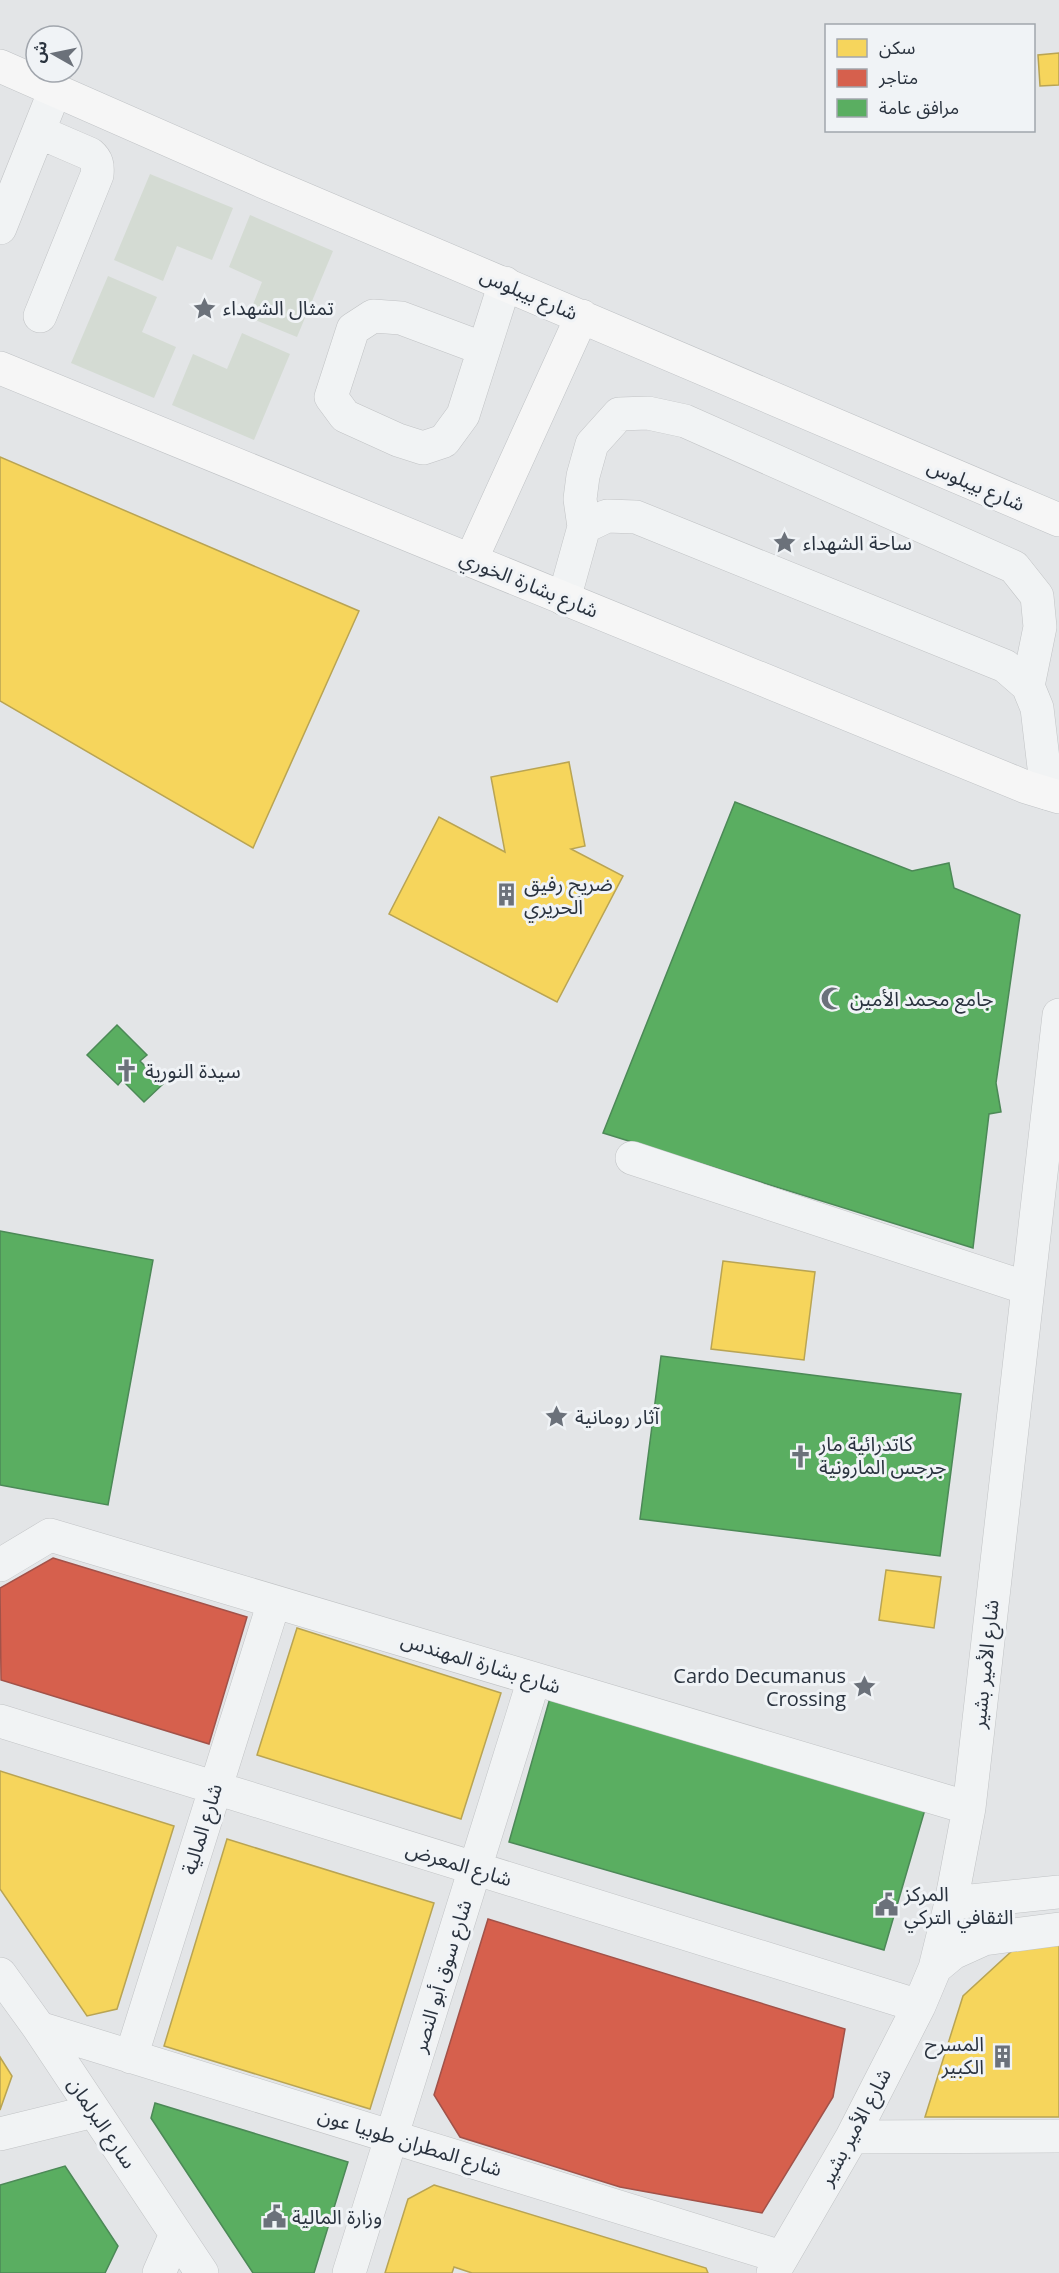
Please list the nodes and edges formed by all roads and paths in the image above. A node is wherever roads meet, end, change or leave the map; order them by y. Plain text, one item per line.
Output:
1 (0, 66) edge
2 (55, 90) junction
3 (39, 132) junction
4 (0, 228) edge
5 (505, 284) junction
6 (40, 316) dead end
7 (582, 316) junction
8 (484, 350) junction
9 (0, 368) edge
10 (1059, 520) edge
11 (584, 527) junction
12 (471, 560) junction
13 (564, 598) junction
14 (1028, 686) junction
15 (1053, 795) edge
16 (1059, 1015) edge
17 (632, 1158) dead end
18 (1049, 1179) edge
19 (1027, 1288) junction
20 (0, 1565) edge
21 (274, 1602) junction
22 (534, 1679) junction
23 (0, 1721) edge
24 (215, 1789) junction
25 (969, 1808) junction
26 (475, 1869) junction
27 (1059, 1892) edge
28 (951, 1903) junction
29 (1059, 1929) edge
30 (935, 1968) junction
31 (0, 1974) edge
32 (919, 2006) junction
33 (39, 2028) junction
34 (131, 2056) junction
35 (94, 2111) junction
36 (0, 2134) edge
37 (392, 2136) junction
38 (1059, 2136) edge
39 (852, 2137) junction
40 (176, 2234) junction
41 (777, 2265) edge
42 (159, 2273) edge
43 (202, 2273) edge
44 (349, 2273) edge

1 - 2 main road, شارع بيبلوس
2 - 3 street
2 - 5 main road, شارع بيبلوس
3 - 4 street
3 - 6 street
5 - 7 main road, شارع بيبلوس
5 - 8 street
7 - 10 main road, شارع بيبلوس
7 - 12 main road
8 - 8 street
9 - 12 main road, شارع بشارة الخوري
11 - 13 street
11 - 14 street
11 - 14 street
12 - 13 main road, شارع بشارة الخوري
13 - 15 main road, شارع بشارة الخوري
14 - 15 street
16 - 18 street, شارع الأمير بشير
17 - 19 street
18 - 19 street, شارع الأمير بشير
19 - 25 street, شارع الأمير بشير
20 - 21 street, شارع بشارة المهندس
21 - 22 street, شارع بشارة المهندس
21 - 24 street, شارع المالية
22 - 25 street, شارع بشارة المهندس
22 - 26 street, شارع سوق أبو النصر
23 - 24 street, شارع المعرض
24 - 26 street, شارع المعرض
24 - 34 street, شارع المالية
25 - 28 street, شارع الأمير بشير
26 - 32 street, شارع المعرض
26 - 37 street, شارع سوق أبو النصر
27 - 28 street
28 - 30 street, شارع الأمير بشير
29 - 30 street
30 - 32 street, شارع الأمير بشير
31 - 33 street, سارع البرلمان
32 - 39 street, شارع الأمير بشير
33 - 34 street, شارع المطران طوبيا عون
33 - 35 street, سارع البرلمان
34 - 37 street, شارع المطران طوبيا عون
35 - 36 street
35 - 40 street, سارع البرلمان
37 - 41 street, شارع المطران طوبيا عون
37 - 44 street, شارع سوق أبو النصر
38 - 39 street
39 - 41 street, شارع الأمير بشير
40 - 42 street
40 - 43 street, سارع البرلمان

